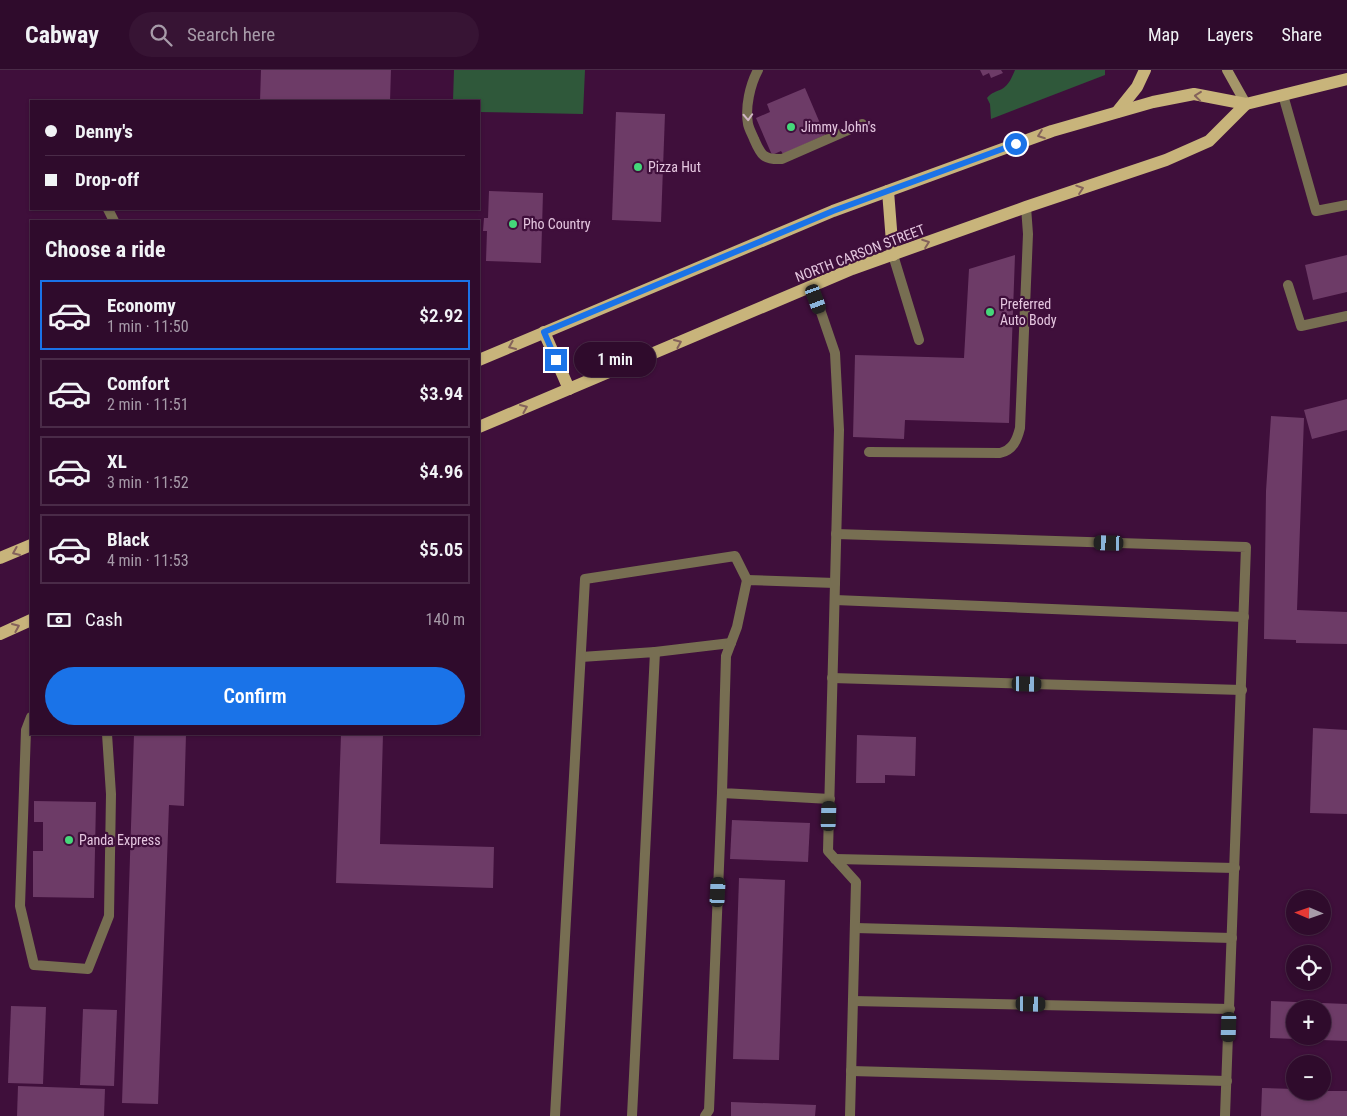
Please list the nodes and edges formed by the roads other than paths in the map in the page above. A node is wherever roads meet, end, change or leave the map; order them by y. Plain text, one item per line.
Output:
1 (758, 70) edge
2 (1145, 70) edge
3 (1227, 70) edge
4 (1347, 79) edge
5 (1283, 95) junction
6 (1246, 104) junction
7 (1117, 112) junction
8 (862, 124) dead end
9 (888, 191) junction
10 (1347, 205) edge
11 (1026, 207) junction
12 (893, 255) junction
13 (1288, 285) dead end
14 (812, 286) junction
15 (1347, 316) edge
16 (544, 332) junction
17 (918, 340) dead end
18 (480, 360) edge
19 (569, 389) junction
20 (480, 427) edge
21 (869, 452) dead end
22 (836, 534) junction
23 (30, 545) edge
24 (0, 558) edge
25 (747, 580) junction
26 (835, 583) junction
27 (835, 600) junction
28 (1244, 616) junction
29 (30, 620) edge
30 (0, 634) edge
31 (731, 643) junction
32 (655, 652) junction
33 (581, 657) junction
34 (832, 678) junction
35 (1242, 690) junction
36 (30, 720) edge
37 (107, 735) edge
38 (722, 793) junction
39 (830, 799) junction
40 (835, 859) junction
41 (1235, 868) junction
42 (855, 928) junction
43 (1232, 938) junction
44 (853, 1000) junction
45 (1230, 1009) junction
46 (851, 1071) junction
47 (1226, 1082) junction
48 (555, 1116) edge
49 (632, 1116) edge
50 (705, 1116) edge
51 (850, 1116) edge
52 (1225, 1116) edge

1 -> 8 street
2 - 7 main road
3 - 6 street
4 - 5 main road
5 - 6 main road
5 - 10 street
6 -> 7 main road
11 -> 6 main road, NORTH CARSON STREET
7 -> 9 main road
9 - 12 main road
9 - 16 main road
12 -> 11 main road, NORTH CARSON STREET
11 - 21 street
12 - 14 main road, NORTH CARSON STREET
12 - 17 street
13 - 15 street
19 -> 14 main road, NORTH CARSON STREET
14 - 22 street
16 -> 18 main road
16 - 19 main road
20 -> 19 main road, NORTH CARSON STREET
22 - 26 street
22 - 28 street
23 -> 24 main road
25 - 26 street
25 - 31 street
25 - 33 street
26 - 27 street
27 - 28 street
27 - 34 street
28 - 35 street
30 -> 29 main road
31 - 32 street
31 - 38 street
32 - 33 street
32 - 49 street
33 - 48 street
34 - 35 street
34 - 39 street
35 - 41 street
36 - 37 street
38 - 39 street
38 - 50 street
39 - 40 street
40 - 41 street
40 - 42 street
41 - 43 street
42 - 43 street
42 - 44 street
43 - 45 street
44 - 45 street
44 - 46 street
45 - 47 street
46 - 47 street
46 - 51 street
47 - 52 street

